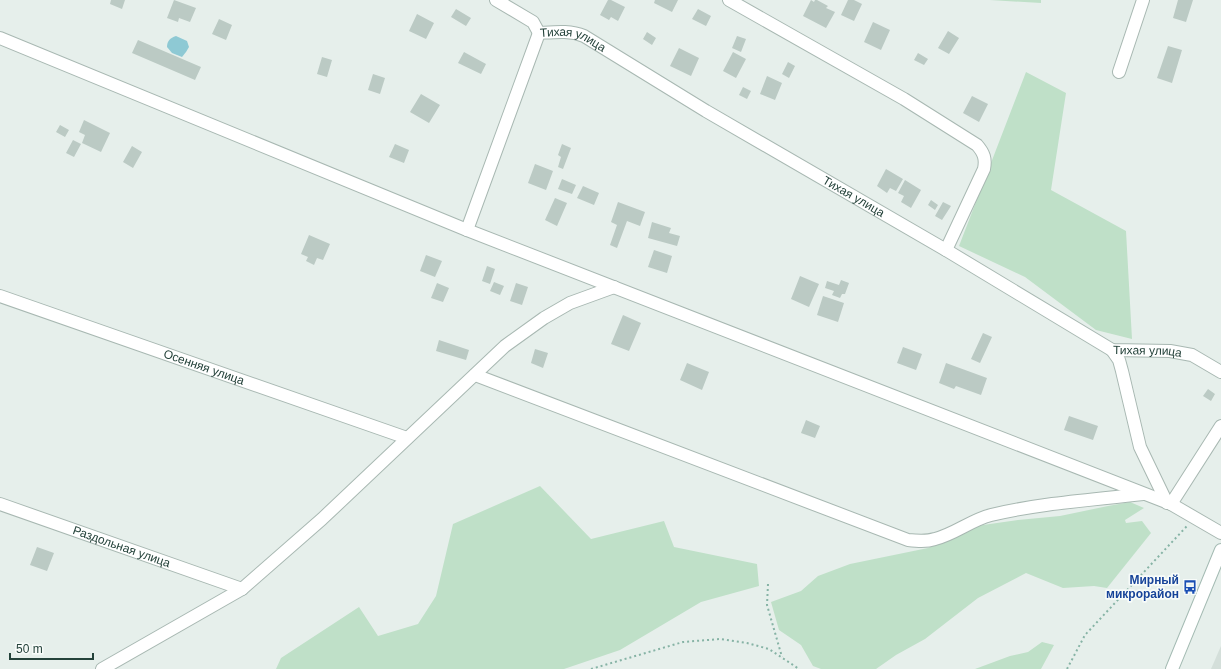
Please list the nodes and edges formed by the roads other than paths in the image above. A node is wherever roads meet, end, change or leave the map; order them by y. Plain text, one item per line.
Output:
1 (496, 0) edge
2 (729, 0) edge
3 (1143, 0) edge
4 (539, 33) junction
5 (0, 38) edge
6 (1119, 72) dead end
7 (467, 230) junction
8 (946, 250) junction
9 (614, 287) junction
10 (0, 296) edge
11 (1112, 350) junction
12 (1221, 372) edge
13 (475, 375) junction
14 (1221, 426) edge
15 (407, 438) junction
16 (1144, 494) junction
17 (0, 504) edge
18 (1169, 504) junction
19 (1221, 533) edge
20 (1221, 550) edge
21 (242, 589) junction
22 (102, 669) edge
23 (1172, 669) edge

1 - 4 street, Тихая улица
2 - 8 street
3 - 6 street
4 - 7 street
4 - 8 street, Тихая улица
5 - 7 street
7 - 9 street
8 - 11 street, Тихая улица
9 - 13 street
9 - 16 street
10 - 15 street, Осенняя улица
11 - 12 street, Тихая улица
11 - 18 street
13 - 15 street
13 - 16 street
14 - 18 street
15 - 21 street
16 - 18 street
17 - 21 street, Раздольная улица
18 - 19 street
20 - 23 street
21 - 22 street

